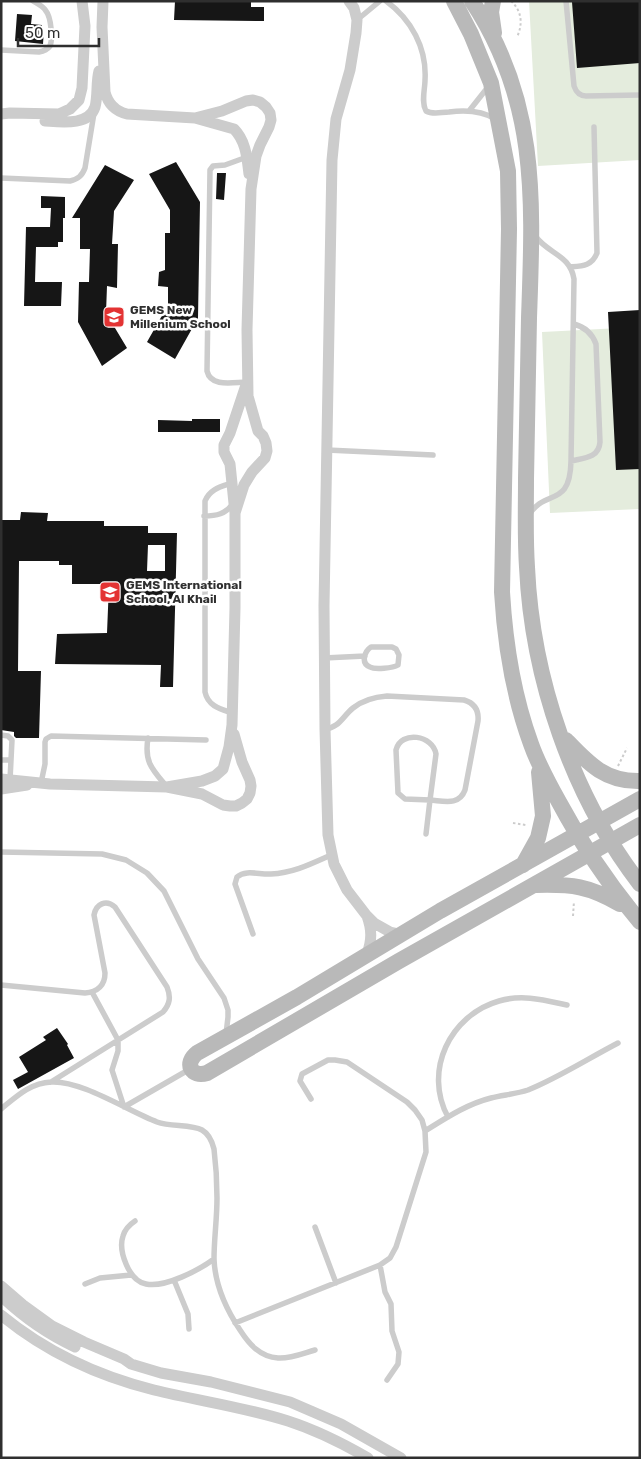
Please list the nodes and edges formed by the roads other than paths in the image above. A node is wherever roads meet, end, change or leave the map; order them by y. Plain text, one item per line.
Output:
1 (33, 1) edge
2 (82, 1) edge
3 (103, 1) edge
4 (349, 1) edge
5 (380, 1) edge
6 (386, 1) edge
7 (454, 1) edge
8 (472, 1) edge
9 (493, 1) edge
10 (566, 1) edge
11 (357, 20) junction
12 (495, 40) junction
13 (1, 50) edge
14 (104, 64) junction
15 (491, 83) junction
16 (640, 95) edge
17 (95, 107) junction
18 (469, 111) junction
19 (1, 116) edge
20 (195, 118) junction
21 (498, 122) junction
22 (594, 127) dead end
23 (247, 157) junction
24 (1, 178) edge
25 (251, 189) junction
26 (532, 232) junction
27 (570, 267) junction
28 (574, 324) junction
29 (247, 382) junction
30 (327, 450) junction
31 (432, 455) dead end
32 (571, 461) junction
33 (232, 484) junction
34 (234, 508) junction
35 (204, 516) junction
36 (526, 522) junction
37 (365, 656) junction
38 (324, 658) junction
39 (232, 719) junction
40 (325, 729) junction
41 (560, 733) junction
42 (1, 735) edge
43 (148, 738) junction
44 (206, 740) dead end
45 (1, 760) edge
46 (11, 760) junction
47 (538, 761) junction
48 (6, 779) edge
49 (640, 780) edge
50 (41, 783) junction
51 (167, 787) junction
52 (1, 789) edge
53 (640, 799) edge
54 (430, 800) junction
55 (599, 823) junction
56 (640, 825) edge
57 (426, 834) dead end
58 (577, 835) junction
59 (611, 842) junction
60 (1, 852) edge
61 (589, 854) junction
62 (331, 855) junction
63 (523, 865) junction
64 (640, 884) edge
65 (534, 885) junction
66 (367, 916) junction
67 (635, 916) edge
68 (253, 934) dead end
69 (399, 934) junction
70 (367, 954) junction
71 (1, 985) edge
72 (92, 992) junction
73 (567, 1005) dead end
74 (225, 1038) junction
75 (118, 1040) junction
76 (618, 1044) dead end
77 (191, 1068) junction
78 (51, 1082) junction
79 (311, 1099) dead end
80 (124, 1107) junction
81 (1, 1109) edge
82 (448, 1117) junction
83 (425, 1131) junction
84 (135, 1221) dead end
85 (315, 1227) dead end
86 (214, 1260) junction
87 (380, 1265) junction
88 (132, 1275) junction
89 (174, 1280) junction
90 (336, 1283) junction
91 (85, 1284) dead end
92 (1, 1286) edge
93 (1, 1296) edge
94 (1, 1315) edge
95 (234, 1323) junction
96 (189, 1329) dead end
97 (315, 1350) dead end
98 (131, 1364) junction
99 (387, 1380) dead end
100 (341, 1424) junction
101 (333, 1439) junction
102 (368, 1458) edge
103 (401, 1458) edge

1 - 13 lane
2 - 19 street
3 - 14 street
4 - 11 street
5 - 11 lane
6 - 18 lane
7 - 15 street
8 - 12 street
9 - 12 street
10 - 16 lane
11 - 30 street
12 - 26 street
14 - 17 street
14 - 20 street
15 - 18 lane
15 - 21 street
17 - 19 street
17 - 24 lane
18 - 21 lane
20 - 23 street
20 - 25 street
21 - 47 street
22 - 27 lane
23 - 25 street
23 - 29 lane
25 - 29 street
26 - 27 lane
26 - 36 street
27 - 28 lane
28 - 32 lane
28 - 32 lane
29 - 33 street
29 - 34 street
30 - 31 lane
30 - 38 street
32 - 36 lane
33 - 34 street
33 - 35 lane
34 - 35 lane
34 - 39 street
35 - 39 lane
36 - 41 street
37 - 37 lane
37 - 38 lane
38 - 40 street
39 - 51 street
39 - 51 street
40 - 54 lane
40 - 62 street
41 - 49 street
41 - 55 street
42 - 46 lane
43 - 44 lane
43 - 50 lane
43 - 51 lane
45 - 46 lane
46 - 48 lane
47 - 58 street
47 - 63 street
48 - 50 street
50 - 51 street
50 - 52 street
53 - 55 street
54 - 54 lane
54 - 57 lane
55 - 58 street
55 - 59 street
56 - 59 street
58 - 61 street
58 - 63 street
59 - 61 street
59 - 64 street
60 - 74 lane
61 - 65 street
61 - 67 street
62 - 66 street
62 - 68 lane
63 - 69 street
65 - 67 street
65 - 77 street
66 - 69 street
66 - 70 street
69 - 70 street
70 - 74 street
71 - 72 lane
72 - 75 lane
72 - 75 lane
73 - 82 lane
74 - 77 street
75 - 78 lane
75 - 80 lane
76 - 82 lane
77 - 80 lane
78 - 80 lane
78 - 81 lane
79 - 83 lane
80 - 86 lane
82 - 83 lane
83 - 87 lane
84 - 88 lane
85 - 90 lane
86 - 89 lane
86 - 95 lane
87 - 90 lane
87 - 99 lane
88 - 89 lane
88 - 91 lane
89 - 96 lane
90 - 95 lane
92 - 98 street
93 - 98 street
94 - 101 street
95 - 97 lane
98 - 100 street
100 - 101 street
100 - 103 street
101 - 102 street

